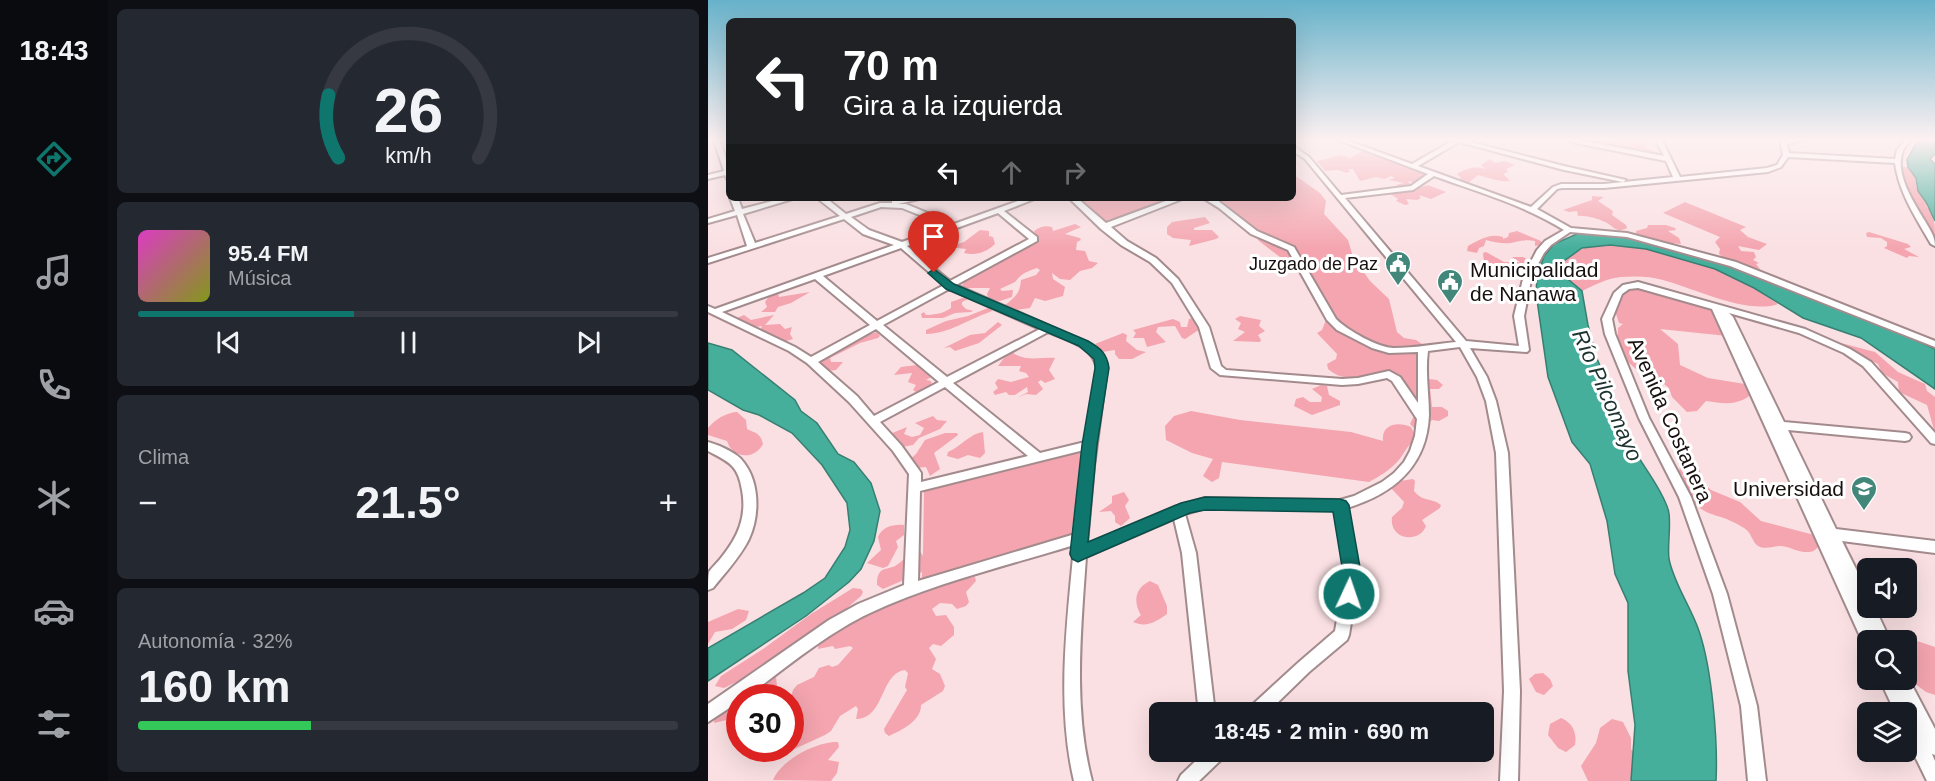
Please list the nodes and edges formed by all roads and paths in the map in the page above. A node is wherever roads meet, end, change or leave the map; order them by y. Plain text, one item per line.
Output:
1 (1322, 176) edge
2 (1430, 176) edge
3 (1440, 176) edge
4 (1605, 176) edge
5 (1698, 176) edge
6 (1902, 176) edge
7 (1677, 178) joint
8 (1635, 182) junction
9 (1339, 197) junction
10 (735, 201) edge
11 (780, 201) edge
12 (825, 201) edge
13 (902, 201) edge
14 (1024, 201) edge
15 (1076, 201) edge
16 (1173, 201) edge
17 (1212, 201) edge
18 (880, 205) junction
19 (999, 210) junction
20 (1532, 210) junction
21 (738, 212) junction
22 (843, 215) junction
23 (708, 221) edge
24 (953, 226) junction
25 (1104, 227) junction
26 (1569, 230) junction
27 (1935, 244) edge
28 (900, 245) junction
29 (752, 247) junction
30 (708, 261) edge
31 (816, 275) junction
32 (950, 286) junction
33 (1716, 308) junction
34 (711, 310) edge
35 (878, 326) junction
36 (1048, 328) junction
37 (1463, 344) junction
38 (1935, 344) edge
39 (1423, 349) junction
40 (811, 361) junction
41 (946, 382) junction
42 (1423, 419) junction
43 (873, 421) junction
44 (1779, 425) junction
45 (1905, 437) dead end
46 (1935, 440) edge
47 (1089, 445) junction
48 (711, 452) edge
49 (1037, 457) junction
50 (1798, 476) junction
51 (915, 488) junction
52 (1340, 505) junction
53 (1178, 511) junction
54 (1831, 534) junction
55 (1078, 546) junction
56 (1935, 547) edge
57 (711, 578) edge
58 (911, 589) junction
59 (1865, 630) edge
60 (1878, 630) edge
61 (1907, 690) edge
62 (1206, 702) edge
63 (1267, 702) edge
64 (708, 714) edge
65 (1917, 742) edge
66 (1935, 747) edge
67 (1207, 762) edge
68 (1935, 779) edge
69 (1083, 781) edge
70 (1187, 781) edge
71 (1509, 781) edge
72 (1757, 781) edge

1 - 9 street
2 - 9 street
3 - 20 street
4 - 8 street
5 - 7 street
6 - 27 street
7 - 8 street
8 - 20 street
9 - 37 street
10 - 21 street
11 - 21 street
12 - 22 street
13 - 18 street
14 - 19 street
15 - 25 street
16 - 25 street
17 - 39 street
18 - 22 street
18 - 24 street
19 - 24 street
19 - 32 street
20 - 26 street
21 - 23 street
21 - 29 street
22 - 28 street
22 - 29 street
24 - 28 street
25 - 42 street
26 - 37 street
26 - 38 street
28 - 31 street
28 - 32 street
29 - 30 street
31 - 34 street
31 - 35 street
32 - 35 street
32 - 36 street
33 - 44 street
33 - 46 street, Avenida Costanera
33 - 50 street
33 - 72 street, Avenida Costanera
34 - 40 street
35 - 40 street
35 - 41 street
36 - 41 street
36 - 47 street
37 - 39 street
37 - 71 street
39 - 42 street
40 - 43 street
41 - 43 street
41 - 49 street
42 - 52 street
43 - 51 street
44 - 45 street
44 - 50 street
47 - 49 street
47 - 55 street
48 - 57 street
49 - 51 street
50 - 54 street
50 - 59 street
51 - 58 street
52 - 53 street
52 - 63 street
53 - 55 street
53 - 62 street
54 - 56 street
54 - 60 street
55 - 58 street
55 - 69 street
58 - 64 street
61 - 66 street
65 - 68 street
67 - 70 street

